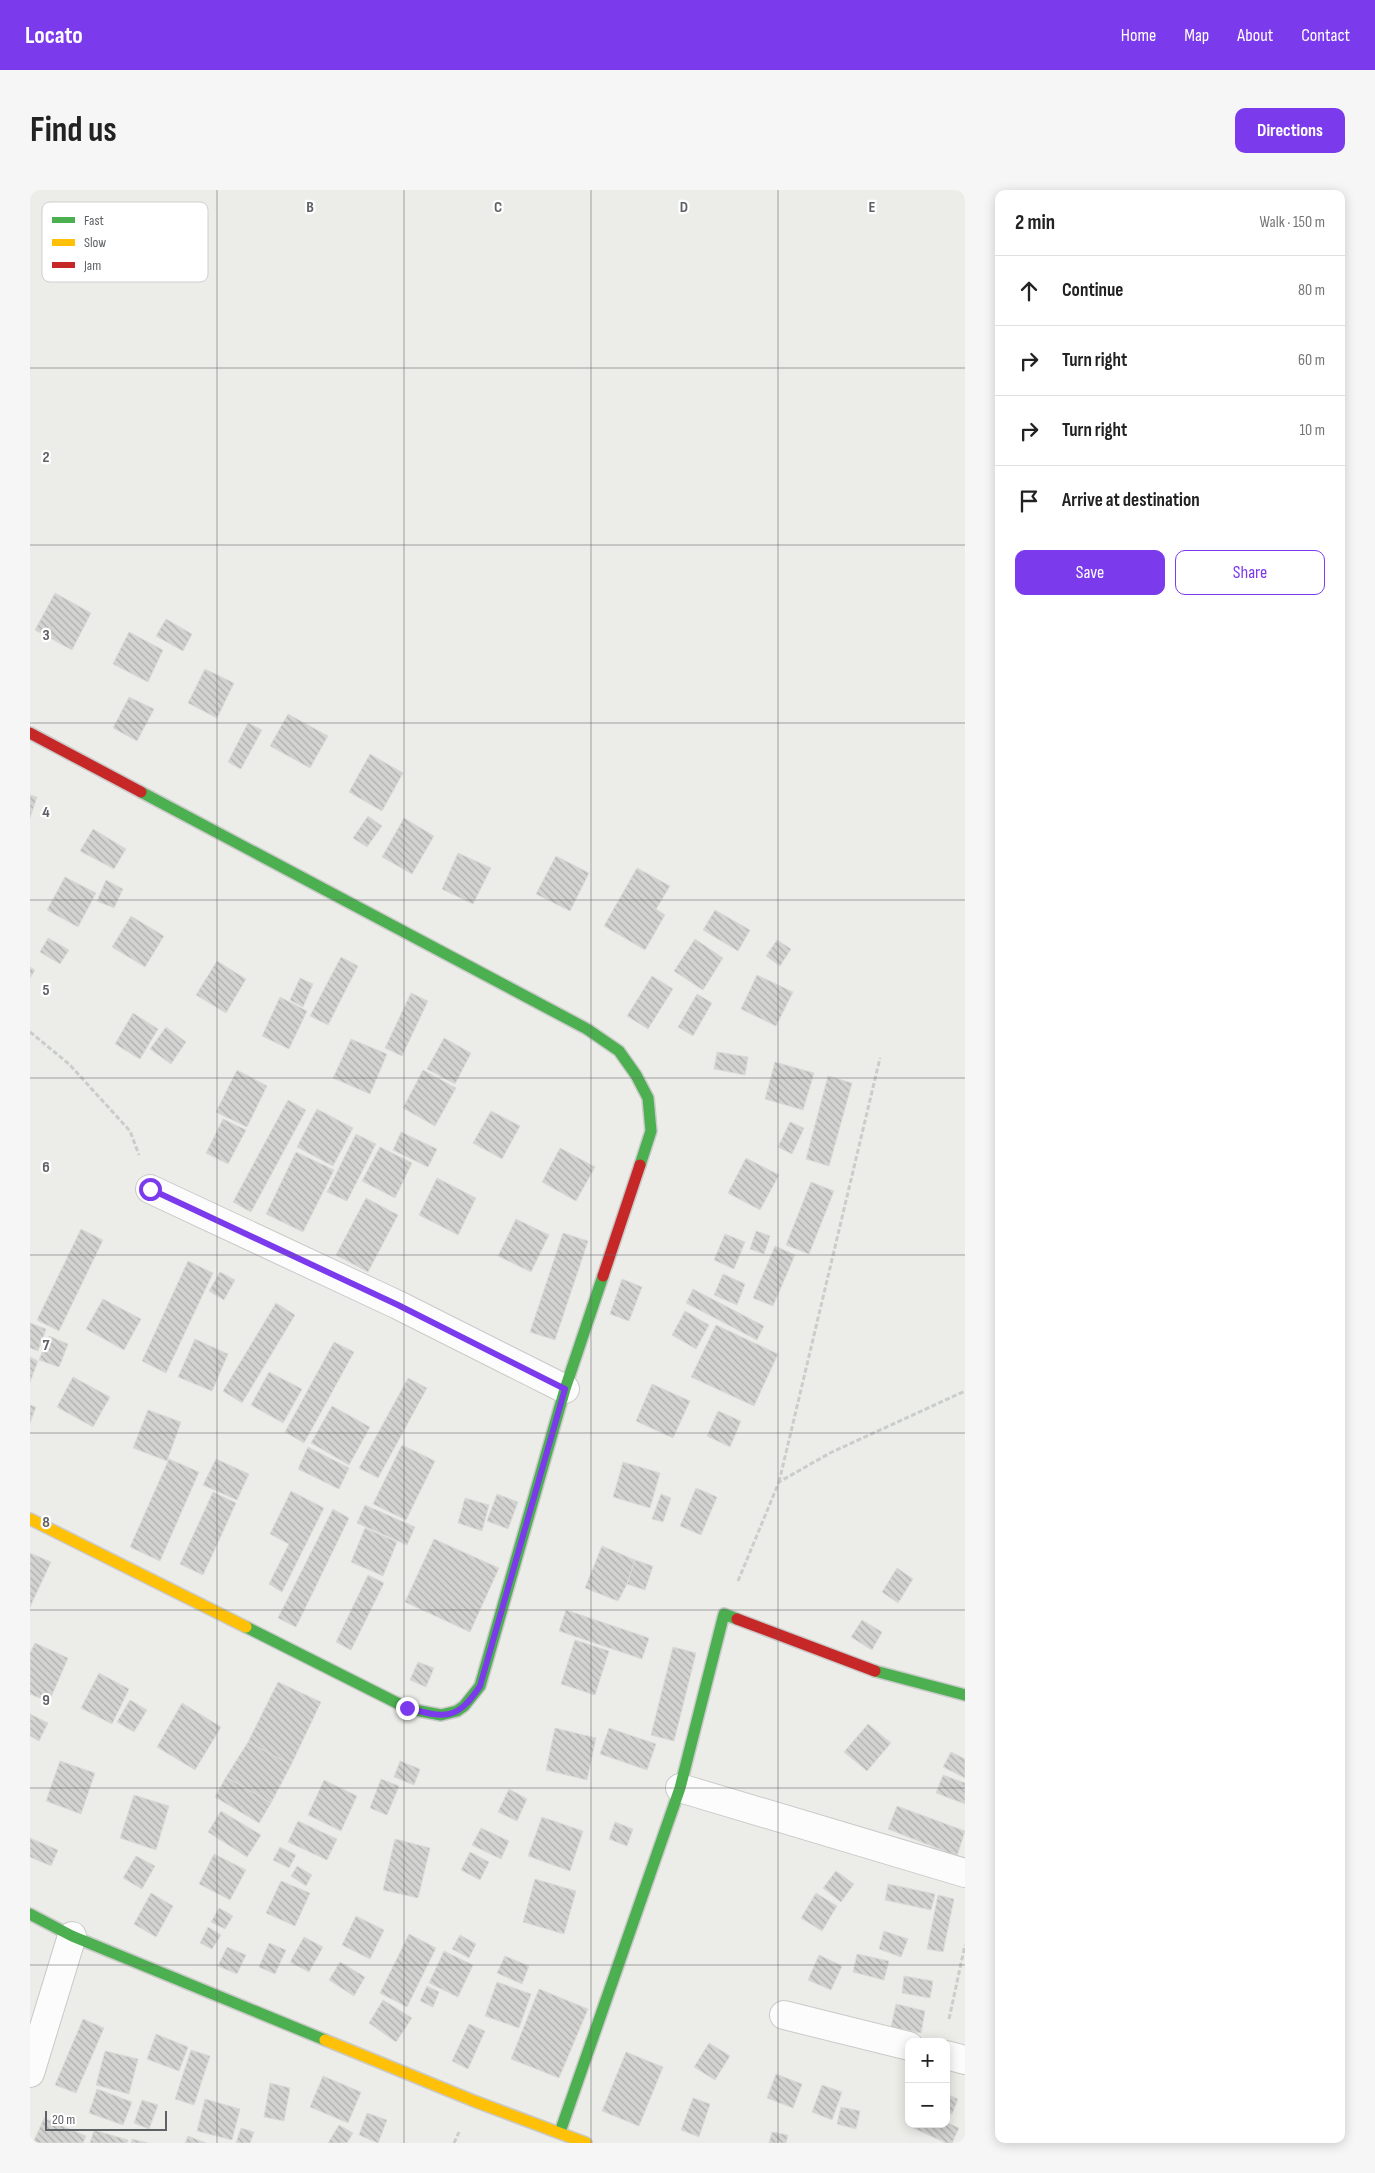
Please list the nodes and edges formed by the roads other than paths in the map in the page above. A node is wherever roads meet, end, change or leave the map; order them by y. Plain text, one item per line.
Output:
1 (30, 732) edge
2 (150, 1189) road end
3 (565, 1389) junction
4 (30, 1519) edge
5 (965, 1695) edge
6 (680, 1788) junction
7 (965, 1873) edge
8 (30, 1914) edge
9 (72, 1936) junction
10 (784, 2015) dead end
11 (905, 2045) edge
12 (950, 2056) edge
13 (965, 2060) edge
14 (30, 2073) edge
15 (560, 2132) junction
16 (586, 2143) edge

1 - 3 street
2 - 3 street
3 - 4 street
5 - 6 street
6 - 7 street
6 - 15 street
8 - 9 street
9 - 14 street
9 - 15 street
10 - 11 street
12 - 13 street
15 - 16 street

